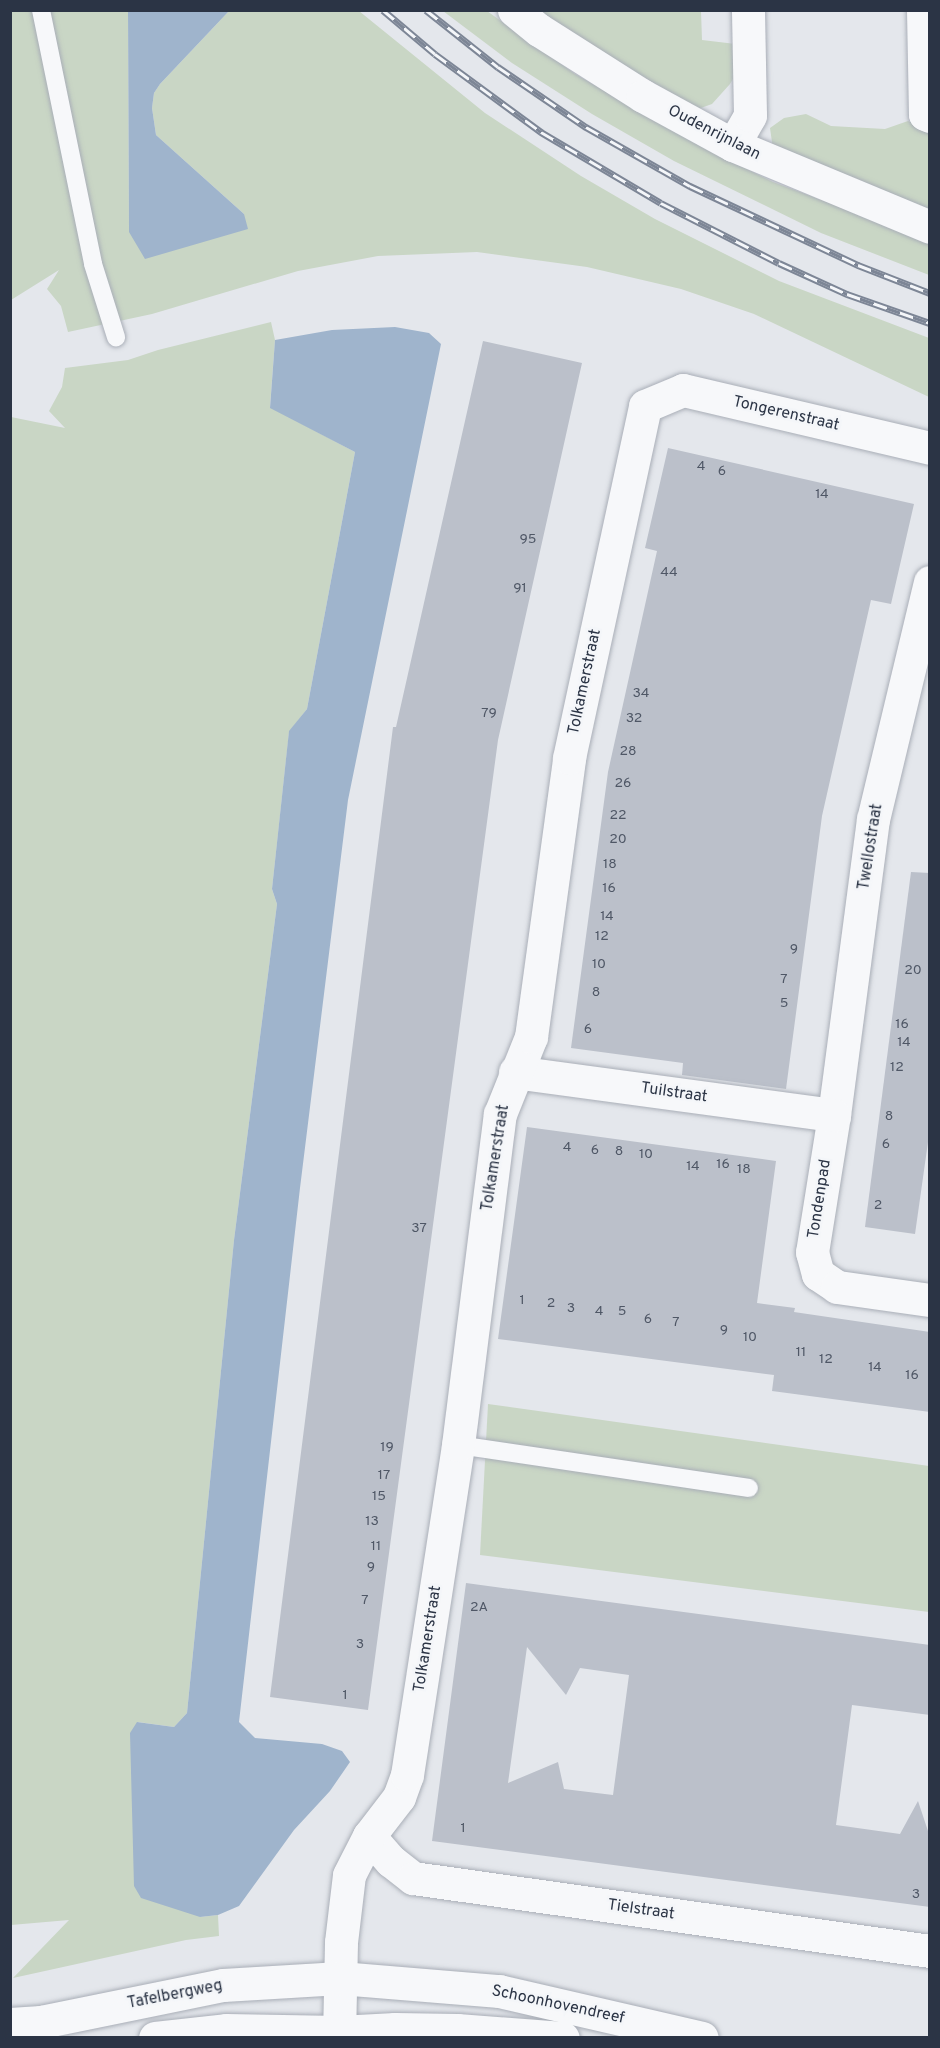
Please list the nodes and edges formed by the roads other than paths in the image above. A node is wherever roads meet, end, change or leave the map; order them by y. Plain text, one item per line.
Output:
1 (41, 10) edge
2 (514, 10) edge
3 (748, 10) edge
4 (916, 24) edge
5 (930, 116) edge
6 (733, 145) junction
7 (930, 227) edge
8 (116, 337) dead end
9 (645, 406) joint
10 (930, 448) edge
11 (930, 582) edge
12 (515, 1072) junction
13 (834, 1115) junction
14 (930, 1300) edge
15 (458, 1445) junction
16 (749, 1488) dead end
17 (369, 1836) junction
18 (930, 1951) edge
19 (340, 1978) junction
20 (10, 2024) edge
21 (339, 2035) edge
22 (156, 2037) edge
23 (563, 2037) edge
24 (702, 2037) edge

1 - 8 lane
2 - 6 street, Oudenrijnlaan
3 - 6 street
4 - 5 street
6 - 7 street, Oudenrijnlaan
9 - 10 street, Tongerenstraat
9 - 12 street, Tolkamerstraat
11 - 13 street, Twellostraat
12 - 13 street, Tuilstraat
12 - 15 street, Tolkamerstraat
13 - 14 street, Tondenpad
15 - 16 lane
15 - 17 street, Tolkamerstraat
17 - 18 street, Tielstraat
17 - 19 street, Tolkamerstraat
19 - 20 street, Tafelbergweg
19 - 21 street, Tolkamerstraat
19 - 24 street, Schoonhovendreef
21 - 22 street
21 - 23 street, Schoonhovendreef

